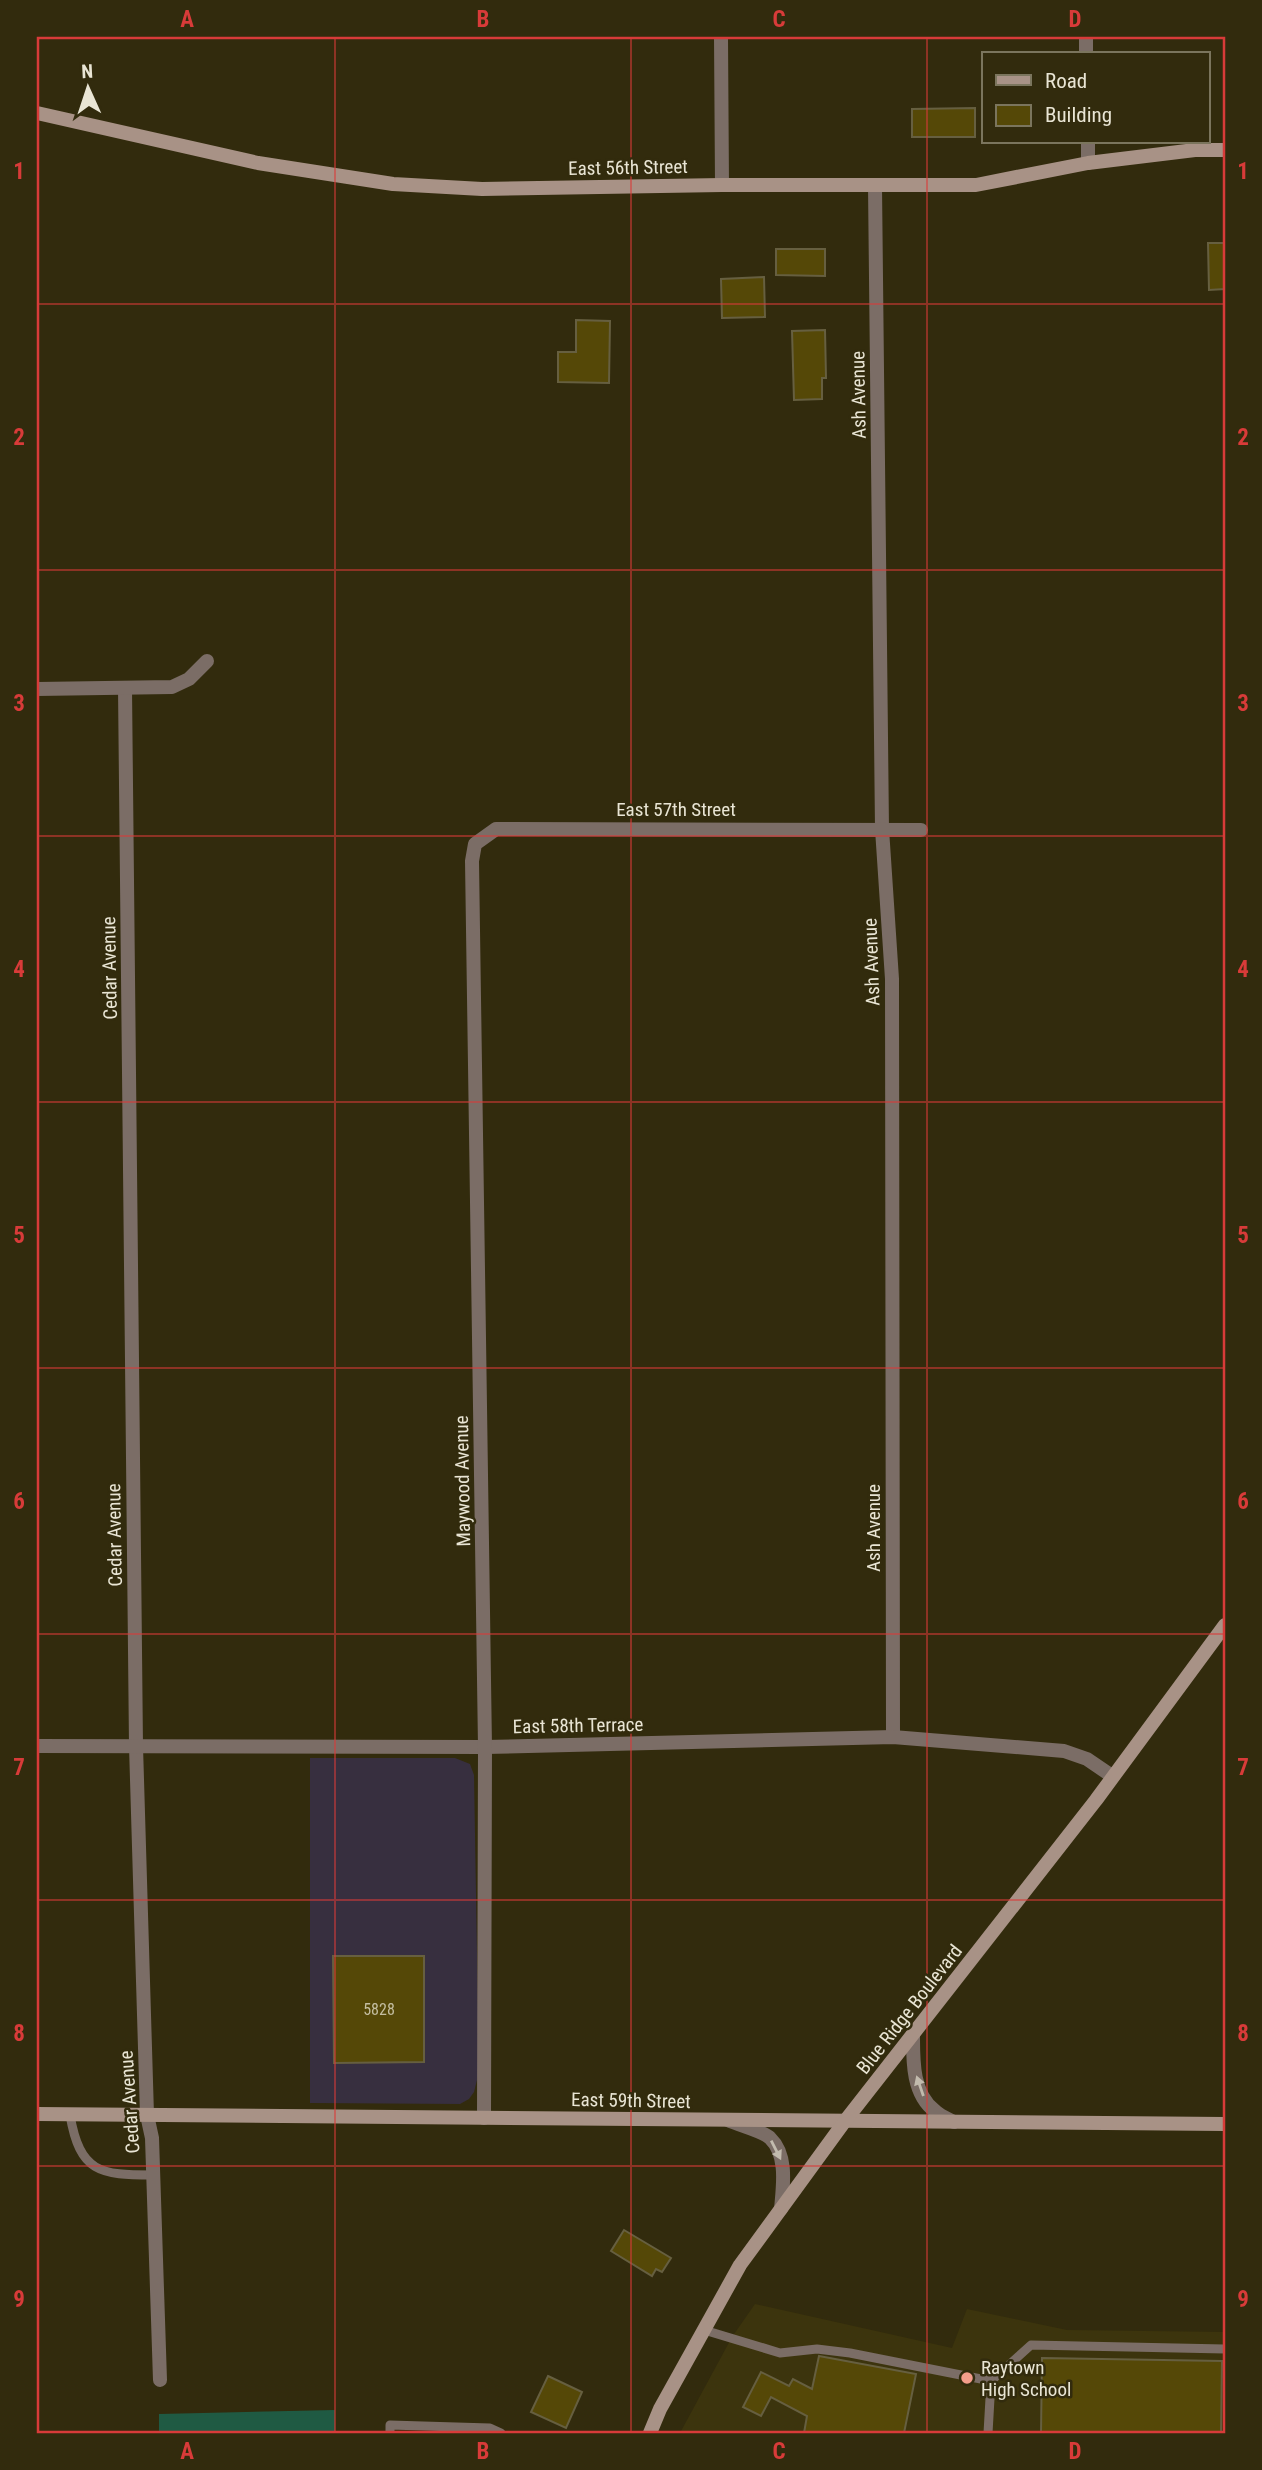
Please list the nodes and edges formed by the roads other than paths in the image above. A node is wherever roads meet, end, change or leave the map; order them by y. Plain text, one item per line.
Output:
1 (721, 37) edge
2 (37, 113) edge
3 (1088, 144) edge
4 (1225, 150) edge
5 (1088, 163) junction
6 (722, 185) junction
7 (875, 186) junction
8 (207, 661) dead end
9 (125, 688) junction
10 (37, 689) edge
11 (882, 829) junction
12 (921, 830) dead end
13 (475, 844) joint
14 (1225, 1625) edge
15 (893, 1737) junction
16 (37, 1746) edge
17 (135, 1746) junction
18 (485, 1747) junction
19 (1112, 1776) junction
20 (913, 2034) junction
21 (37, 2115) edge
22 (70, 2115) junction
23 (147, 2115) junction
24 (484, 2118) junction
25 (726, 2120) junction
26 (845, 2121) junction
27 (954, 2122) junction
28 (1225, 2124) edge
29 (153, 2175) junction
30 (781, 2209) junction
31 (704, 2329) junction
32 (1225, 2349) edge
33 (160, 2380) dead end
34 (991, 2381) junction
35 (390, 2433) edge
36 (501, 2433) edge
37 (650, 2433) edge
38 (988, 2433) edge

1 - 6 street
2 - 6 street, East 56th Street
3 - 5 street
4 - 5 street, East 56th Street
5 - 7 street, East 56th Street
6 - 7 street, East 56th Street
7 - 11 street, Ash Avenue
8 - 9 street
9 - 10 street
9 - 17 street, Cedar Avenue
11 - 12 street, East 57th Street
11 - 13 street, East 57th Street
11 - 15 street, Ash Avenue
13 - 18 street, Maywood Avenue
14 - 19 street, Blue Ridge Boulevard
15 - 18 street, East 58th Terrace
15 - 19 street, East 58th Terrace
16 - 17 street, East 58th Terrace
17 - 18 street, East 58th Terrace
17 - 23 street, Cedar Avenue
18 - 24 street, Maywood Avenue
19 - 20 street, Blue Ridge Boulevard
20 - 26 street, Blue Ridge Boulevard
27 -> 20 street
21 - 22 street, East 59th Street
22 - 23 street, East 59th Street
22 - 29 lane
23 - 24 street, East 59th Street
23 - 29 street, Cedar Avenue
24 - 25 street, East 59th Street
25 - 26 street, East 59th Street
25 -> 30 street
26 - 27 street, East 59th Street
26 - 30 street, Blue Ridge Boulevard
27 - 28 street, East 59th Street
29 - 33 street, Cedar Avenue
30 - 31 street, Blue Ridge Boulevard
31 - 34 lane
31 - 37 street, Blue Ridge Boulevard
32 - 34 lane
34 - 38 lane
35 - 36 lane

